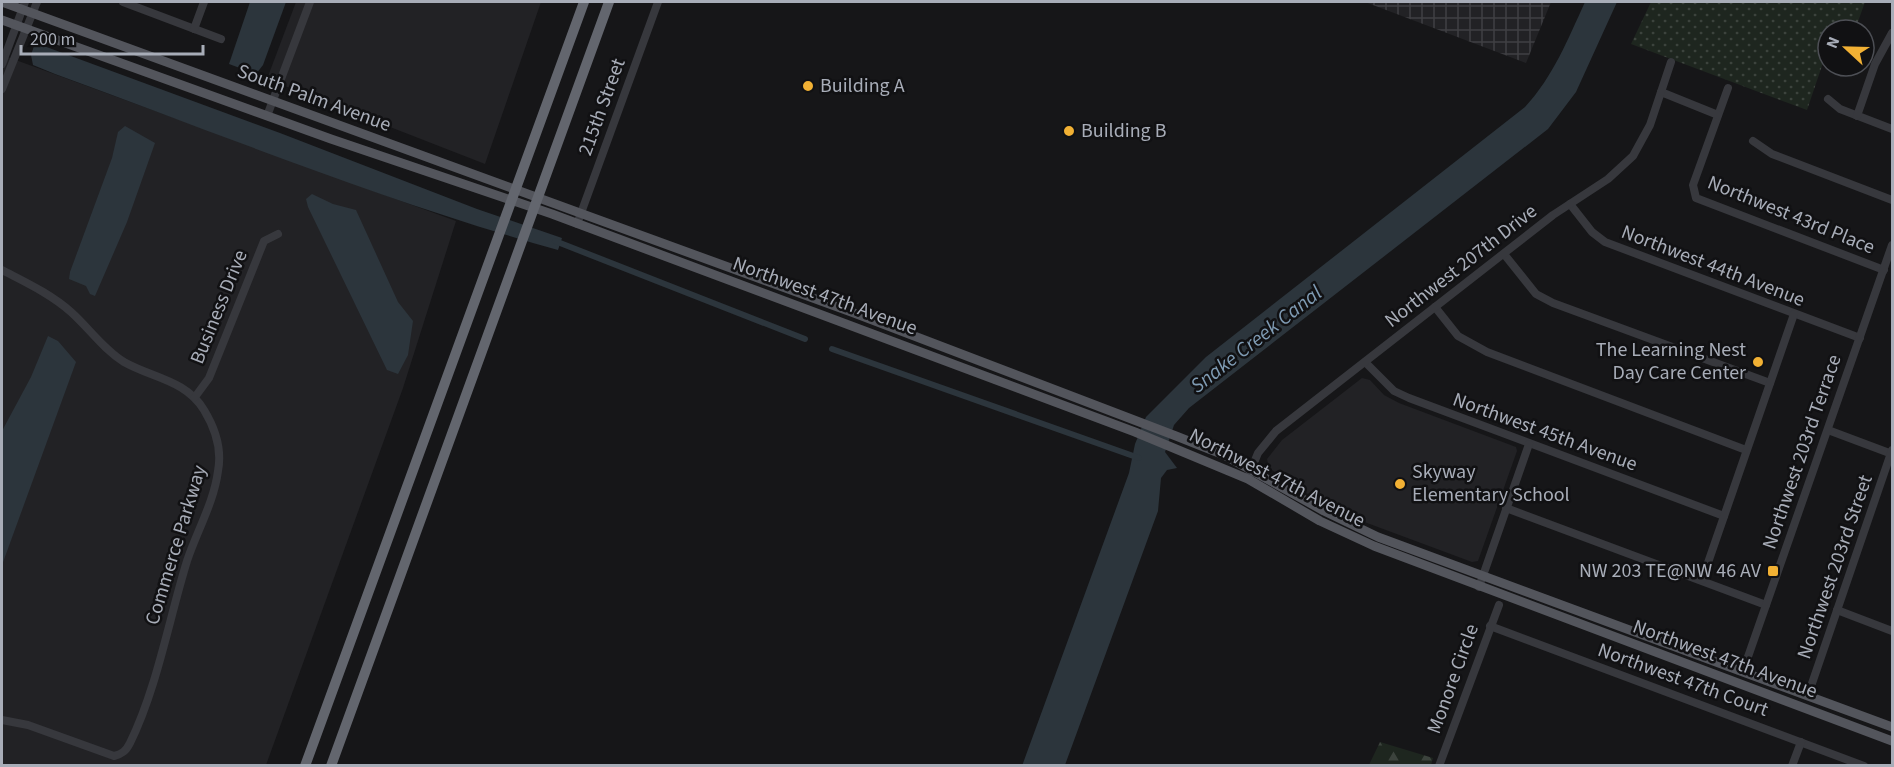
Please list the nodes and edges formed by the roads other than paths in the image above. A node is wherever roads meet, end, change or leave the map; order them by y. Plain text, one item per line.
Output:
1 (2, 2) edge
2 (37, 2) edge
3 (123, 2) edge
4 (204, 2) edge
5 (310, 2) edge
6 (584, 2) edge
7 (609, 2) edge
8 (658, 2) edge
9 (23, 5) edge
10 (32, 13) junction
11 (2, 20) edge
12 (19, 26) junction
13 (194, 29) junction
14 (1893, 33) edge
15 (221, 39) dead end
16 (1671, 62) dead end
17 (2, 64) edge
18 (1728, 88) dead end
19 (2, 89) edge
20 (1661, 92) junction
21 (1828, 99) dead end
22 (272, 102) junction
23 (1718, 115) junction
24 (267, 116) junction
25 (1857, 116) junction
26 (1893, 129) edge
27 (1753, 141) dead end
28 (1893, 200) edge
29 (1570, 204) junction
30 (579, 219) junction
31 (278, 234) dead end
32 (1893, 245) edge
33 (1504, 254) junction
34 (2, 270) edge
35 (1884, 270) junction
36 (1435, 307) junction
37 (1794, 314) junction
38 (1860, 338) junction
39 (1365, 362) junction
40 (1770, 383) junction
41 (195, 397) junction
42 (1828, 430) junction
43 (1530, 444) junction
44 (1746, 450) junction
45 (1892, 453) edge
46 (1250, 468) junction
47 (1248, 479) junction
48 (1506, 508) junction
49 (1724, 516) junction
50 (1483, 574) junction
51 (1702, 580) junction
52 (1479, 587) junction
53 (1499, 605) dead end
54 (1766, 605) junction
55 (1838, 610) junction
56 (1490, 626) junction
57 (1893, 631) edge
58 (1743, 671) junction
59 (1720, 676) junction
60 (1808, 695) junction
61 (1814, 711) junction
62 (2, 720) edge
63 (1893, 727) edge
64 (1893, 741) edge
65 (1801, 742) junction
66 (305, 765) edge
67 (332, 765) edge
68 (1439, 765) edge
69 (1792, 765) edge
70 (1864, 765) edge

1 - 9 main road, South Palm Avenue
2 - 10 street
3 - 13 street
4 - 13 street
5 - 22 street
6 - 66 highway
7 - 67 highway
8 - 30 street, 215th Street
9 - 10 main road, South Palm Avenue
9 - 12 street
10 - 12 street
10 - 22 main road, South Palm Avenue
11 - 12 main road, South Palm Avenue
12 - 17 street
12 - 19 street
12 - 24 main road, South Palm Avenue
13 - 15 street
14 - 25 street
16 - 20 street, Northwest 207th Drive
18 - 23 street
20 - 23 street
20 - 29 street, Northwest 207th Drive
21 - 25 street
22 - 24 street
22 - 30 main road, South Palm Avenue
23 - 35 street, Northwest 43rd Place
24 - 30 main road, South Palm Avenue
25 - 26 street
27 - 28 street
29 - 33 street, Northwest 207th Drive
29 - 37 street, Northwest 44th Avenue
30 - 46 main road, Northwest 47th Avenue
30 - 47 main road, Northwest 47th Avenue
31 - 41 street, Business Drive
32 - 35 street, Northwest 203rd Terrace
33 - 36 street, Northwest 207th Drive
33 - 40 street
34 - 41 street, Commerce Parkway
35 - 38 street, Northwest 203rd Terrace
36 - 39 street, Northwest 207th Drive
36 - 44 street
37 - 38 street, Northwest 44th Avenue
37 - 40 street
38 - 42 street, Northwest 203rd Terrace
39 - 43 street, Northwest 45th Avenue
39 - 46 street, Northwest 207th Drive
40 - 44 street
41 - 62 street, Commerce Parkway
42 - 45 street
42 - 54 street, Northwest 203rd Terrace
43 - 48 street
43 - 49 street, Northwest 45th Avenue
44 - 49 street
45 - 55 street, Northwest 203rd Street
46 - 47 street, Northwest 207th Drive
46 - 50 main road, Northwest 47th Avenue
47 - 52 main road, Northwest 47th Avenue
48 - 50 street
48 - 51 street
49 - 51 street
50 - 52 street
50 - 58 main road, Northwest 47th Avenue
51 - 54 street
52 - 59 main road, Northwest 47th Avenue
53 - 56 street, Monore Circle
54 - 58 street, Northwest 203rd Terrace
55 - 57 street
55 - 60 street, Northwest 203rd Street
56 - 65 street, Northwest 47th Court
56 - 68 street, Monore Circle
58 - 59 main road
58 - 60 main road, Northwest 47th Avenue
59 - 61 main road, Northwest 47th Avenue
60 - 61 main road
60 - 63 main road, Northwest 47th Avenue
61 - 64 main road, Northwest 47th Avenue
65 - 69 street
65 - 70 street, Northwest 47th Court

